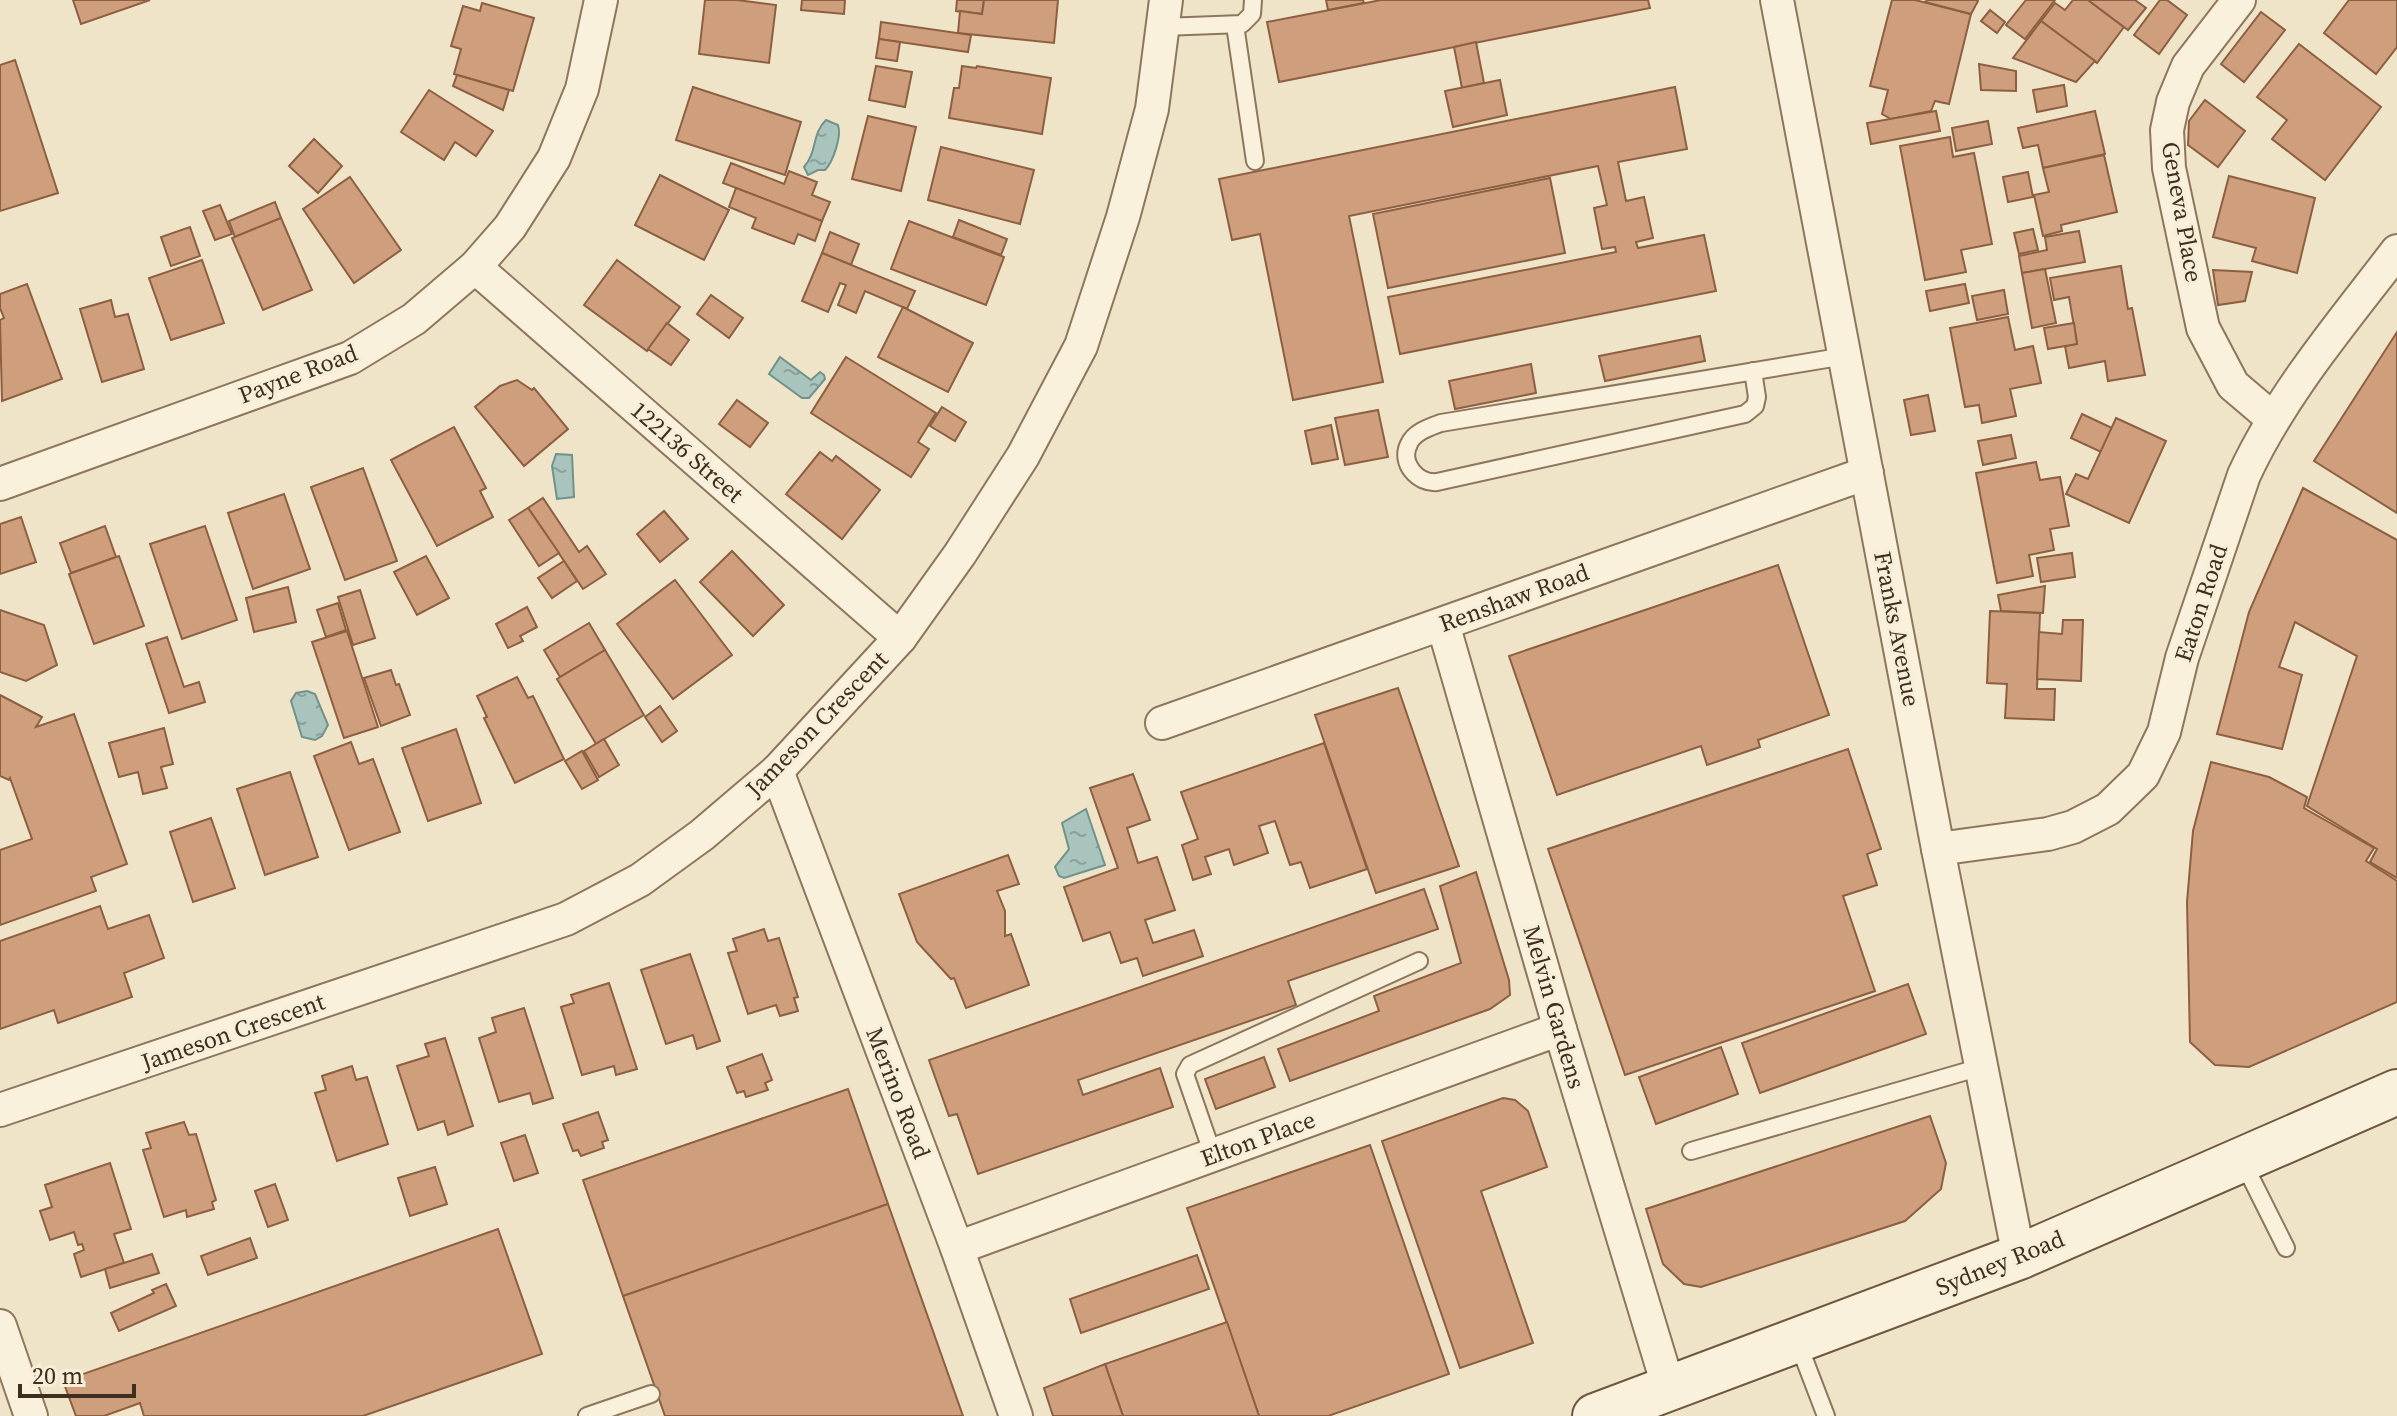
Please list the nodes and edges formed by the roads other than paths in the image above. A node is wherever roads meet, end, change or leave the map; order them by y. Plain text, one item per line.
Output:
1 (601, 0) edge
2 (1253, 0) edge
3 (2239, 0) edge
4 (1787, 8) edge
5 (1164, 13) edge
6 (1235, 25) junction
7 (1255, 161) dead end
8 (2397, 251) edge
9 (475, 267) junction
10 (1845, 356) junction
11 (1753, 371) junction
12 (2273, 419) junction
13 (1867, 473) junction
14 (0, 484) edge
15 (1443, 624) junction
16 (900, 638) junction
17 (1162, 723) dead end
18 (777, 771) junction
19 (1938, 849) junction
20 (1419, 961) dead end
21 (1560, 1029) junction
22 (1981, 1067) junction
23 (2397, 1092) edge
24 (0, 1110) edge
25 (1691, 1151) dead end
26 (1213, 1155) junction
27 (2242, 1160) junction
28 (957, 1248) junction
29 (2286, 1248) dead end
30 (2019, 1257) junction
31 (0, 1326) edge
32 (1797, 1341) junction
33 (1669, 1389) junction
34 (651, 1394) dead end
35 (31, 1416) edge
36 (587, 1416) edge
37 (1016, 1416) edge
38 (1595, 1416) edge
39 (1826, 1416) edge

1 - 9 street, Payne Road
2 - 6 lane
3 - 12 street, Geneva Place
4 - 10 street, Franks Avenue
5 - 6 lane
5 - 16 street, Jameson Crescent
6 - 7 lane
8 - 12 street, Eaton Road
9 - 14 street, Payne Road
9 - 16 street, 122136 Street
10 - 11 lane
10 - 13 street, Franks Avenue
11 - 11 lane
12 - 19 street, Eaton Road
13 - 15 street, Renshaw Road
13 - 19 street, Franks Avenue
15 - 17 street, Renshaw Road
15 - 21 street, Melvin Gardens
16 - 18 street, Jameson Crescent
18 - 24 street, Jameson Crescent
18 - 28 street, Merino Road
19 - 22 street, Franks Avenue
20 - 26 lane
21 - 26 street, Elton Place
21 - 33 street, Melvin Gardens
22 - 25 lane
22 - 30 street, Franks Avenue
23 - 27 main road, Sydney Road
26 - 28 street, Elton Place
27 - 29 lane
27 - 30 main road, Sydney Road
28 - 37 street, Merino Road
30 - 32 main road, Sydney Road
31 - 35 street
32 - 33 main road, Sydney Road
32 - 39 lane
33 - 38 main road, Sydney Road
34 - 36 lane

